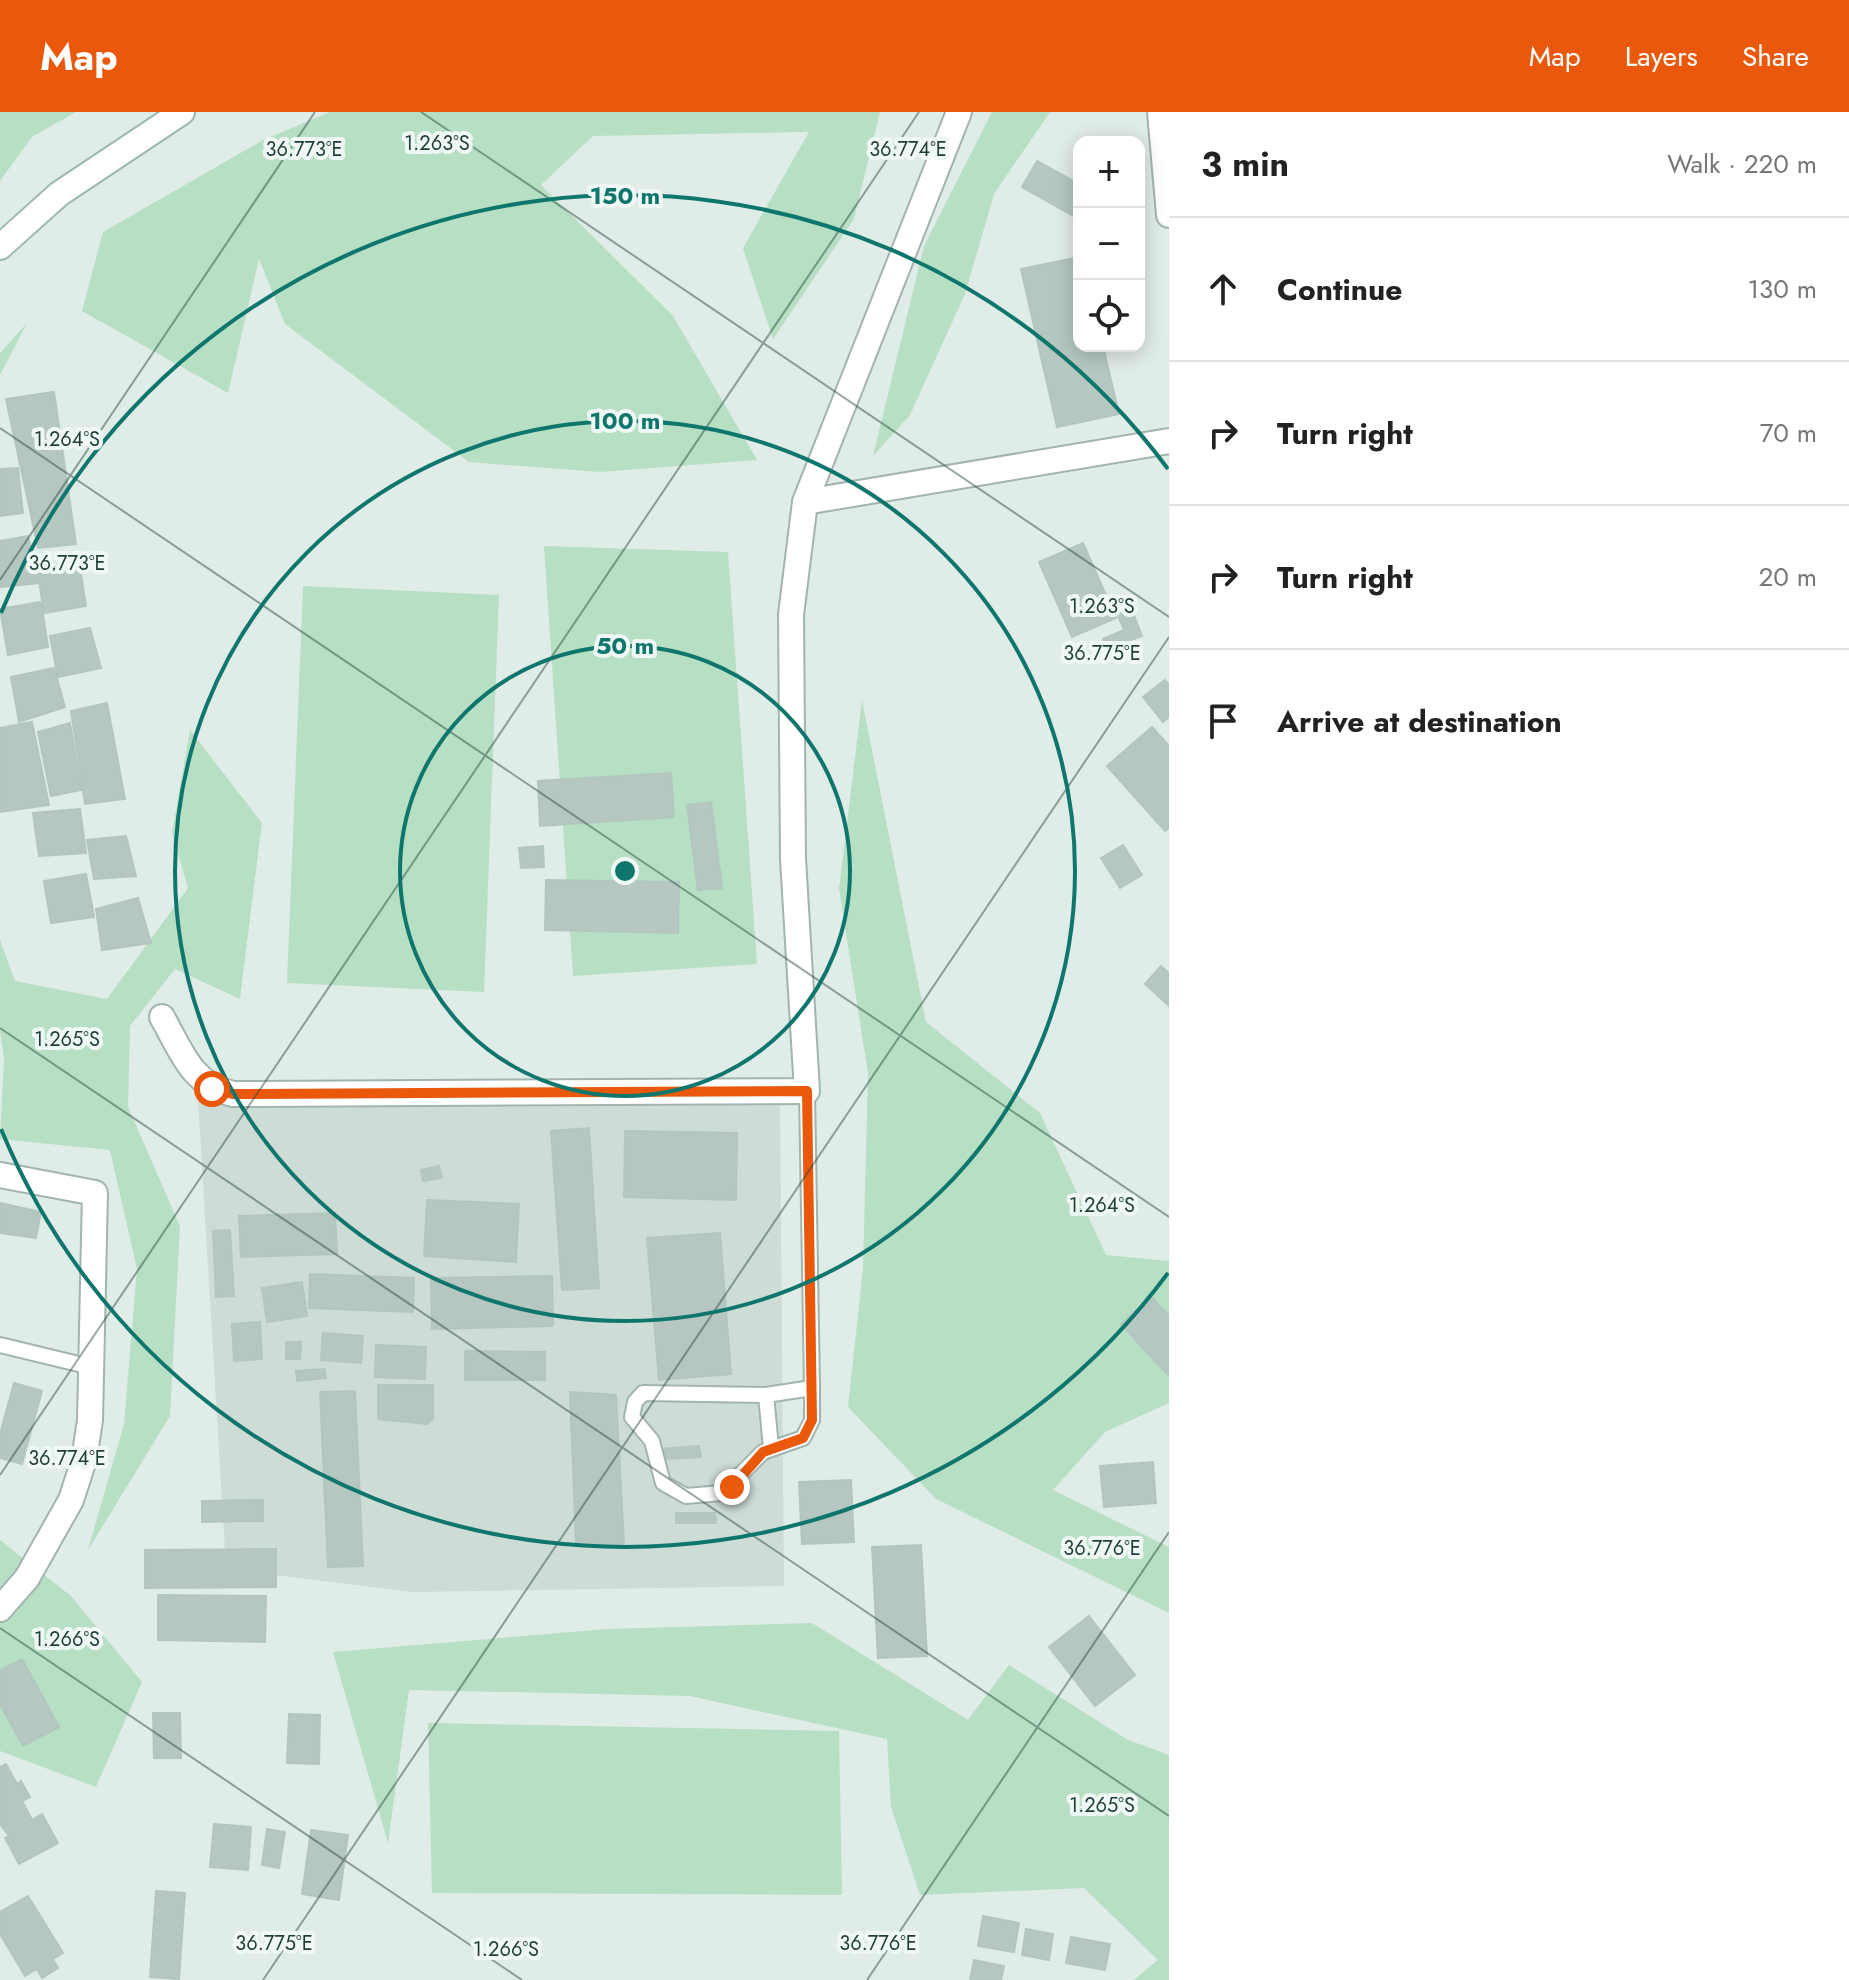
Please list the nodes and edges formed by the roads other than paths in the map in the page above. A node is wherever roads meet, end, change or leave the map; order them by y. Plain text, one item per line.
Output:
1 (182, 112) edge
2 (959, 112) edge
3 (1160, 112) edge
4 (1169, 215) edge
5 (0, 247) edge
6 (1169, 441) edge
7 (805, 502) junction
8 (162, 1017) dead end
9 (807, 1091) junction
10 (0, 1175) edge
11 (0, 1345) edge
12 (91, 1367) junction
13 (812, 1388) junction
14 (766, 1395) junction
15 (771, 1448) junction
16 (0, 1609) edge

1 - 5 street
2 - 7 street
3 - 4 street
6 - 7 street
7 - 9 street
8 - 9 street
9 - 13 lane
10 - 12 street
11 - 12 lane
12 - 16 street
13 - 14 lane
13 - 15 lane
14 - 15 lane
14 - 15 lane

